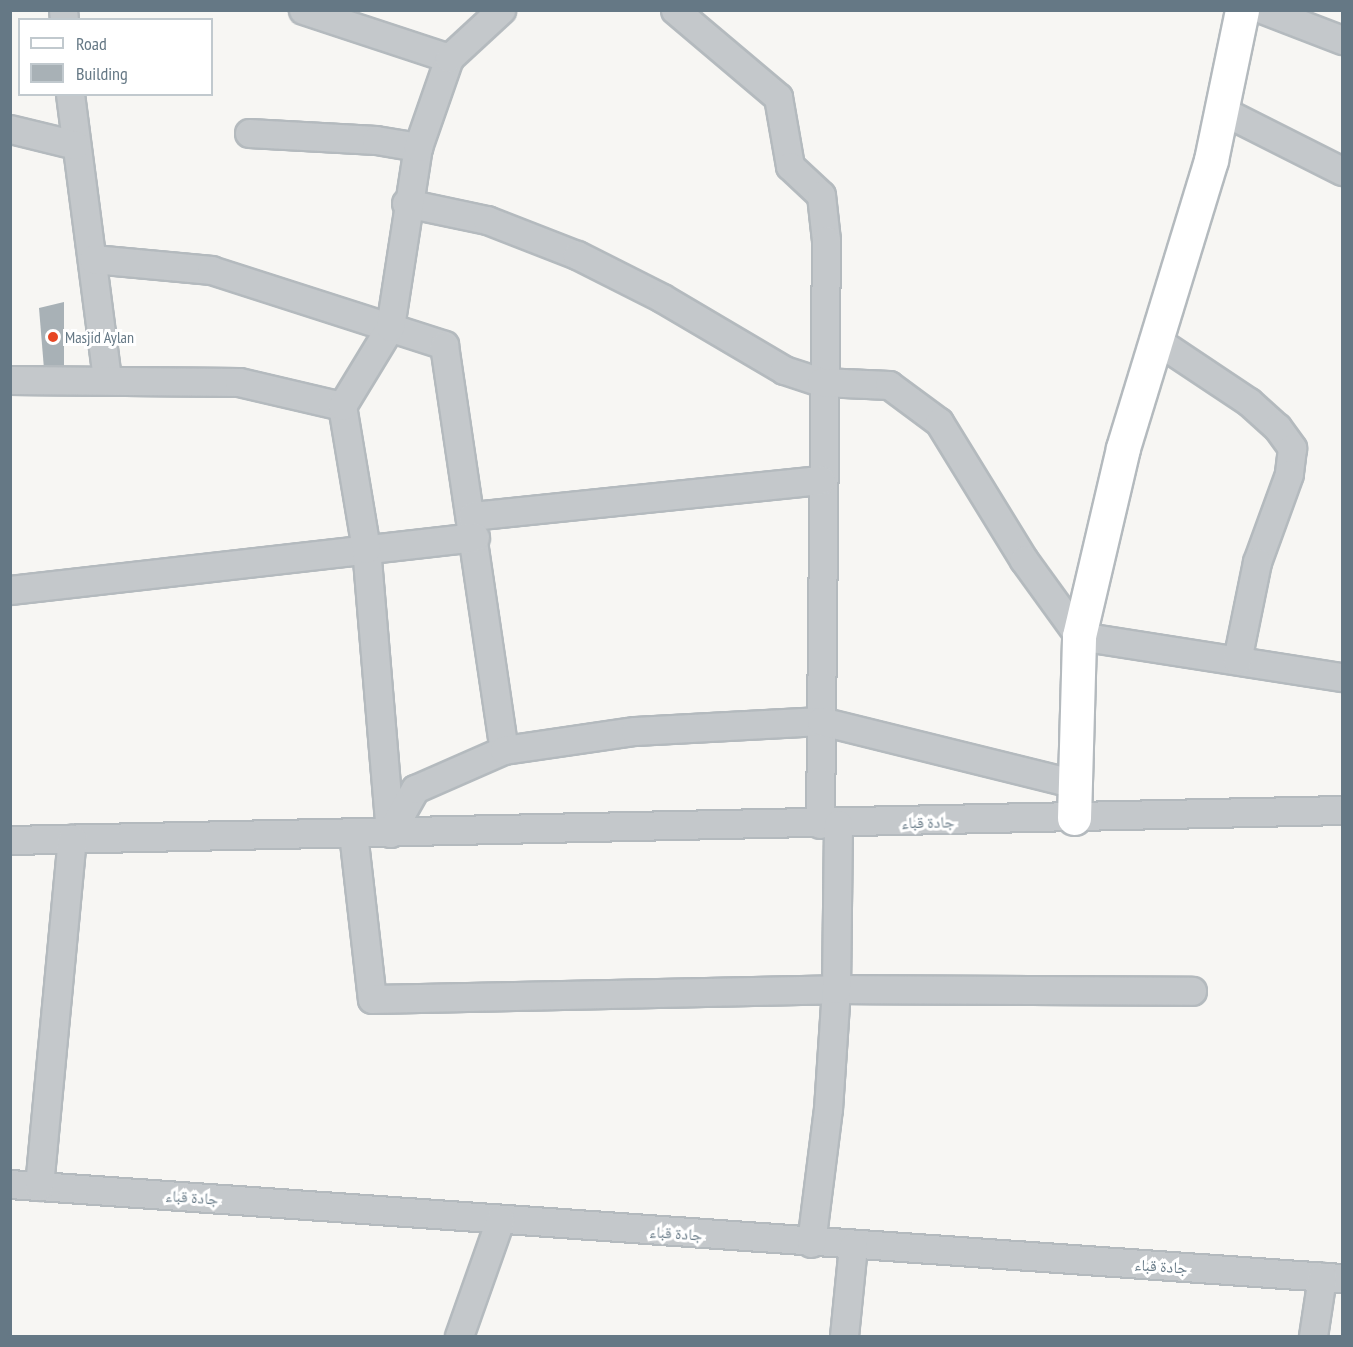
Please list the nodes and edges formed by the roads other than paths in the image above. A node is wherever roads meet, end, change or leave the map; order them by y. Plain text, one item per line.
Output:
1 (303, 10) edge
2 (501, 10) edge
3 (675, 10) edge
4 (1242, 10) edge
5 (1264, 10) edge
6 (1342, 40) edge
7 (449, 58) junction
8 (70, 96) edge
9 (1221, 110) junction
10 (10, 129) edge
11 (249, 133) dead end
12 (75, 145) junction
13 (418, 147) junction
14 (1342, 171) edge
15 (406, 203) junction
16 (93, 259) junction
17 (390, 327) junction
18 (1156, 340) junction
19 (10, 380) edge
20 (107, 380) junction
21 (821, 382) junction
22 (342, 406) junction
23 (821, 480) junction
24 (474, 526) junction
25 (366, 549) junction
26 (10, 590) edge
27 (1079, 636) junction
28 (1237, 660) junction
29 (1342, 677) edge
30 (821, 721) junction
31 (504, 750) junction
32 (1075, 784) junction
33 (1342, 810) edge
34 (1074, 818) junction
35 (829, 824) junction
36 (353, 833) junction
37 (390, 833) junction
38 (72, 839) junction
39 (10, 840) edge
40 (836, 989) junction
41 (1192, 991) dead end
42 (10, 1184) edge
43 (39, 1186) junction
44 (500, 1220) junction
45 (811, 1243) junction
46 (853, 1246) junction
47 (1332, 1278) edge
48 (459, 1336) edge
49 (844, 1336) edge
50 (1313, 1336) edge

1 - 7 street
2 - 7 street
3 - 21 street
4 - 9 main road
5 - 6 street
7 - 13 street
8 - 12 street
9 - 14 street
9 - 18 main road
10 - 12 street
11 - 13 street
12 - 16 street
13 - 15 street
15 - 17 street
15 - 21 street
16 - 17 street
16 - 20 street
17 - 22 street
17 - 24 street
18 - 27 main road
18 - 28 street
19 - 20 street
20 - 22 street
21 - 23 street
21 - 27 street
22 - 25 street
23 - 24 street
23 - 30 street
24 - 25 street
24 - 31 street
25 - 26 street
25 - 37 street
27 - 28 street
27 - 32 main road
28 - 29 street
30 - 31 street
30 - 32 street
30 - 35 street
31 - 37 street
32 - 34 main road
33 - 34 street, جادة قباء
34 - 35 street, جادة قباء
35 - 37 street, جادة قباء
35 - 40 street
36 - 37 street, جادة قباء
36 - 38 street, جادة قباء
36 - 40 street
38 - 39 street, جادة قباء
38 - 43 street
40 - 41 street
40 - 45 street
42 - 43 street, جادة قباء
43 - 44 street, جادة قباء
44 - 45 street, جادة قباء
44 - 48 street
45 - 46 street, جادة قباء
46 - 47 street, جادة قباء
46 - 49 street
47 - 50 street

